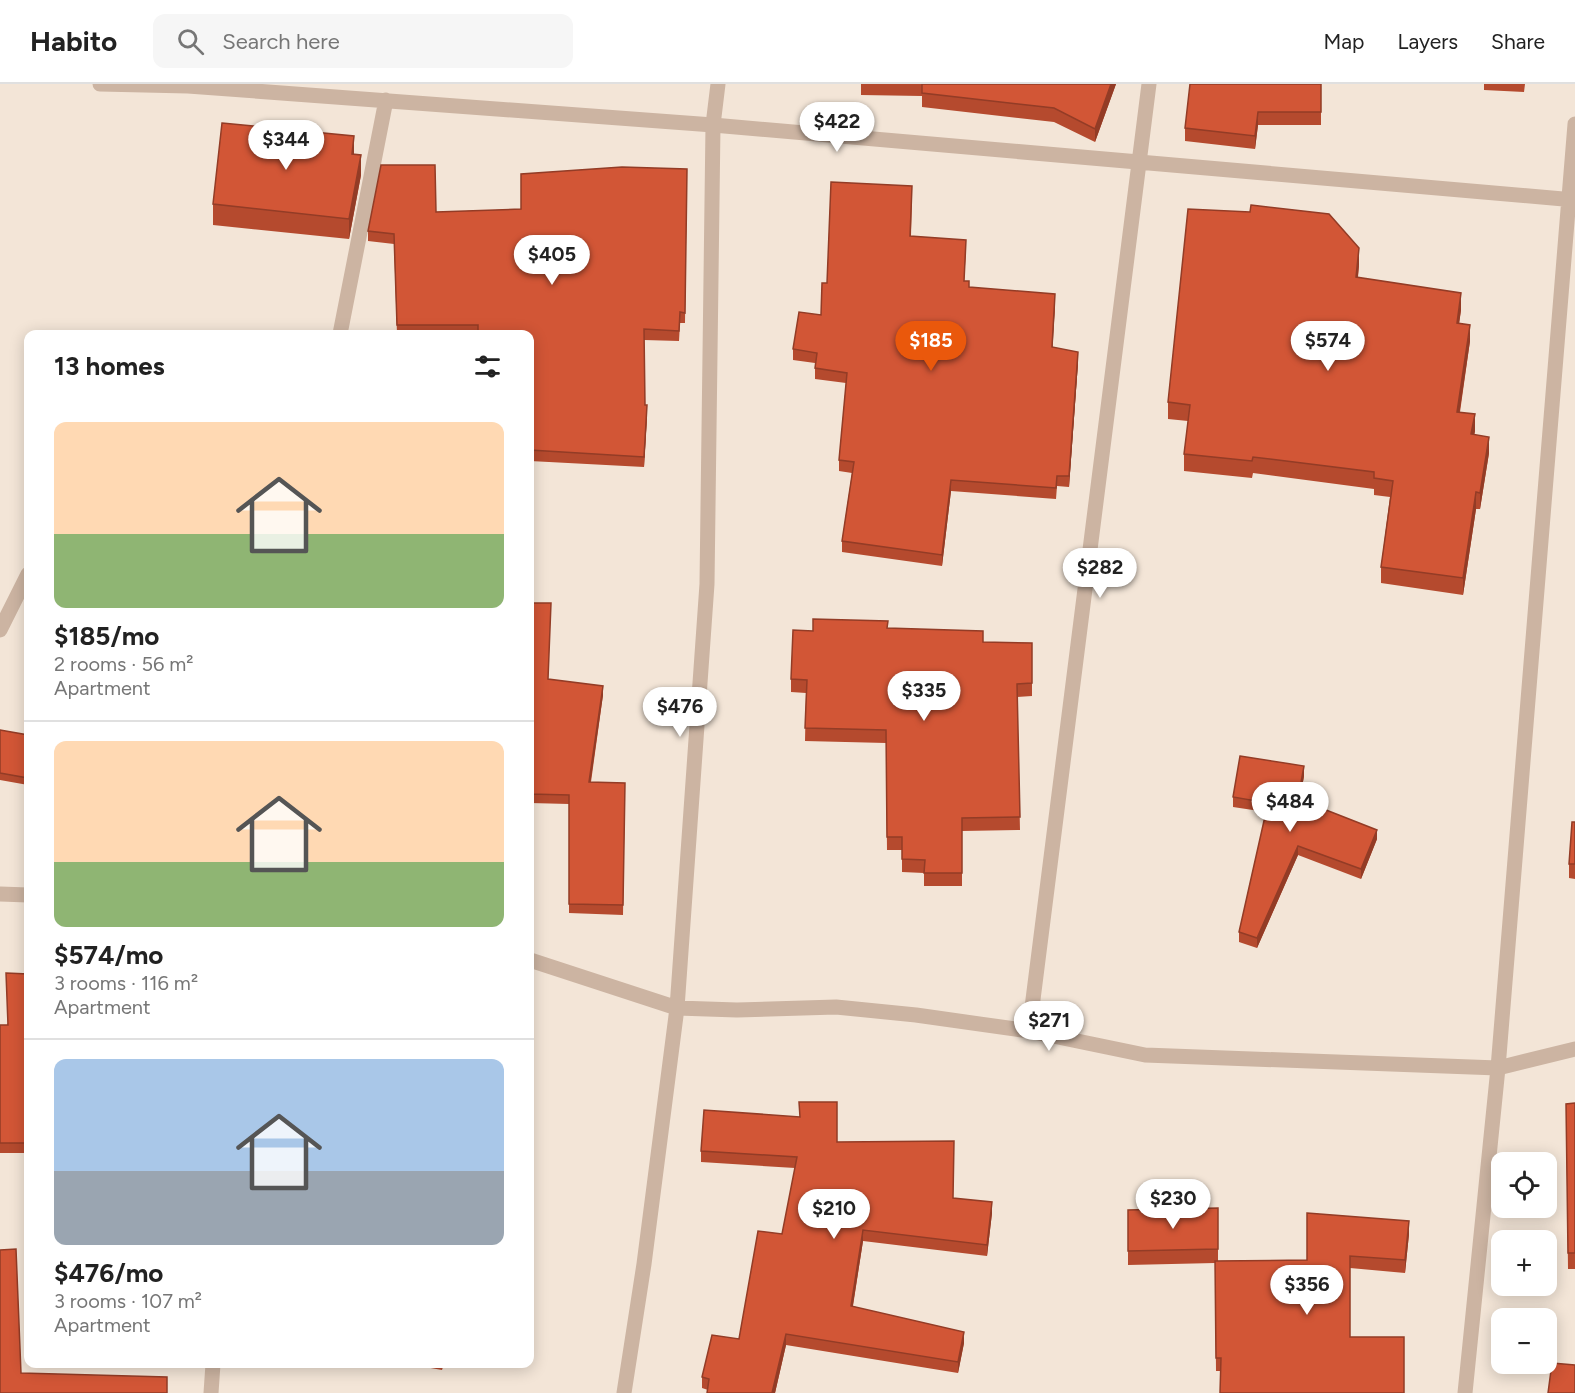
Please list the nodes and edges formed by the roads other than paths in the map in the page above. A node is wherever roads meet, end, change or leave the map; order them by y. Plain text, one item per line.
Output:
1 (100, 84) edge
2 (718, 84) edge
3 (1149, 84) edge
4 (386, 100) junction
5 (1575, 124) edge
6 (713, 125) junction
7 (1138, 164) junction
8 (1572, 200) edge
9 (341, 330) edge
10 (24, 582) edge
11 (0, 630) edge
12 (0, 894) edge
13 (24, 895) edge
14 (534, 961) edge
15 (677, 1008) junction
16 (1029, 1031) junction
17 (1575, 1049) edge
18 (1498, 1068) junction
19 (213, 1368) edge
20 (211, 1393) edge
21 (624, 1393) edge
22 (1465, 1393) edge

1 - 4 street
2 - 6 street
3 - 7 street
4 - 6 street
4 - 9 street
5 - 8 street
6 - 7 street
6 - 15 street
7 - 8 street
7 - 16 street
8 - 18 street
10 - 11 street
12 - 13 street
14 - 15 street
15 - 16 street
15 - 21 street
16 - 18 street
17 - 18 street
18 - 22 street
19 - 20 street

